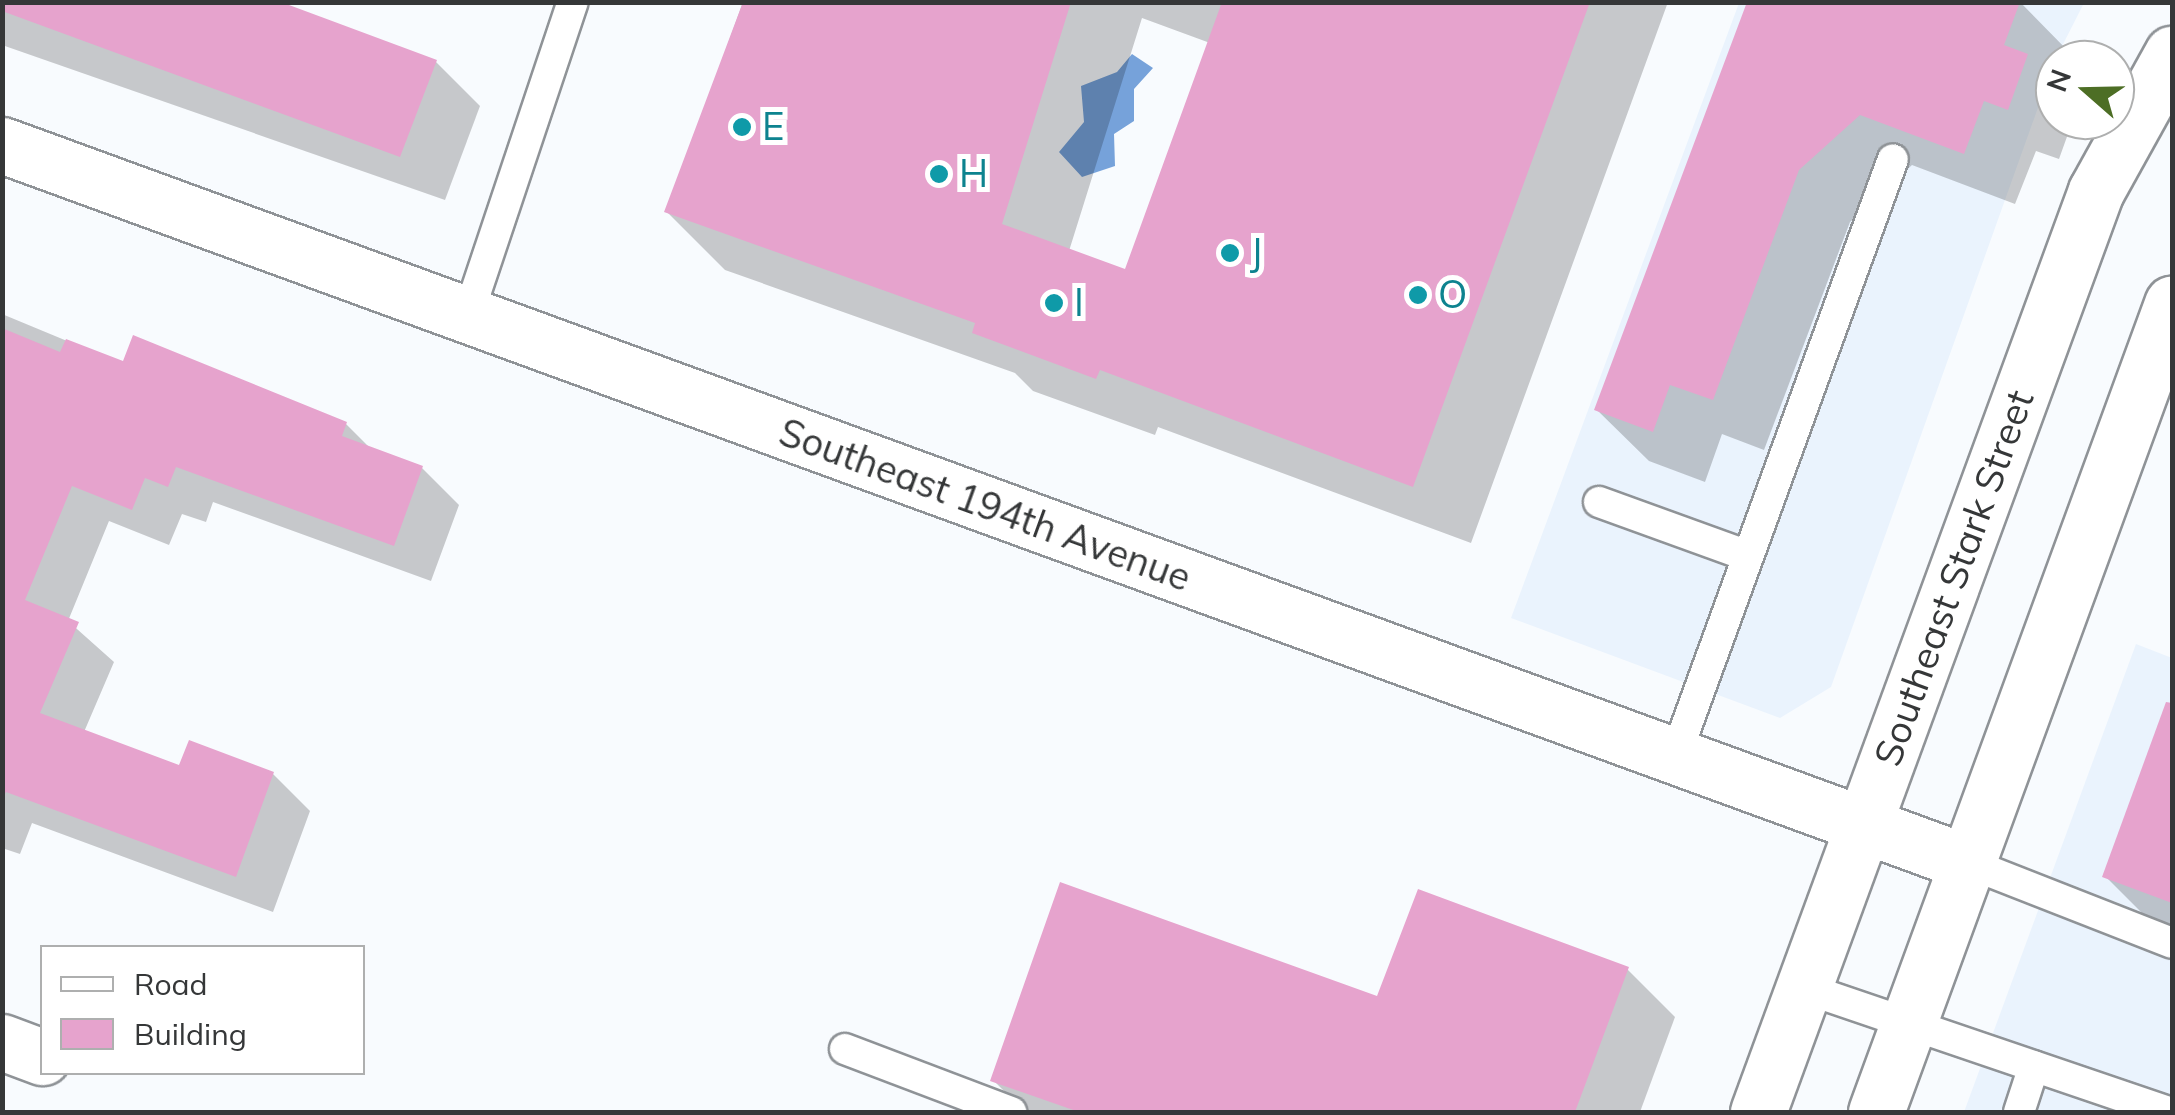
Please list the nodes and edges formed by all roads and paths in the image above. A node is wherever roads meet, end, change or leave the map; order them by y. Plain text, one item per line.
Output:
1 (573, 2) edge
2 (2172, 54) edge
3 (2, 146) edge
4 (1892, 159) dead end
5 (2172, 304) edge
6 (468, 315) junction
7 (1599, 502) dead end
8 (1748, 556) junction
9 (1675, 757) junction
10 (1863, 825) junction
11 (1968, 863) junction
12 (2172, 943) edge
13 (1804, 988) junction
14 (1908, 1024) junction
15 (2, 1042) edge
16 (845, 1049) dead end
17 (40, 1056) edge
18 (2034, 1066) junction
19 (1011, 1112) edge
20 (1758, 1112) edge
21 (1876, 1112) edge
22 (2019, 1112) edge
23 (2168, 1112) edge

1 - 6 lane
2 - 10 street, Southeast Stark Street
3 - 6 street, Southeast 194th Avenue
4 - 8 lane
5 - 11 street
6 - 9 street, Southeast 194th Avenue
7 - 8 lane
8 - 9 lane
9 - 10 street, Southeast 194th Avenue
10 - 11 street, Southeast 194th Avenue
10 - 13 street, Southeast Stark Street
11 - 12 lane
11 - 14 street
13 - 14 lane
13 - 20 street, Southeast Stark Street
14 - 18 lane
14 - 21 street
15 - 17 street
16 - 19 lane
18 - 22 lane
18 - 23 lane

